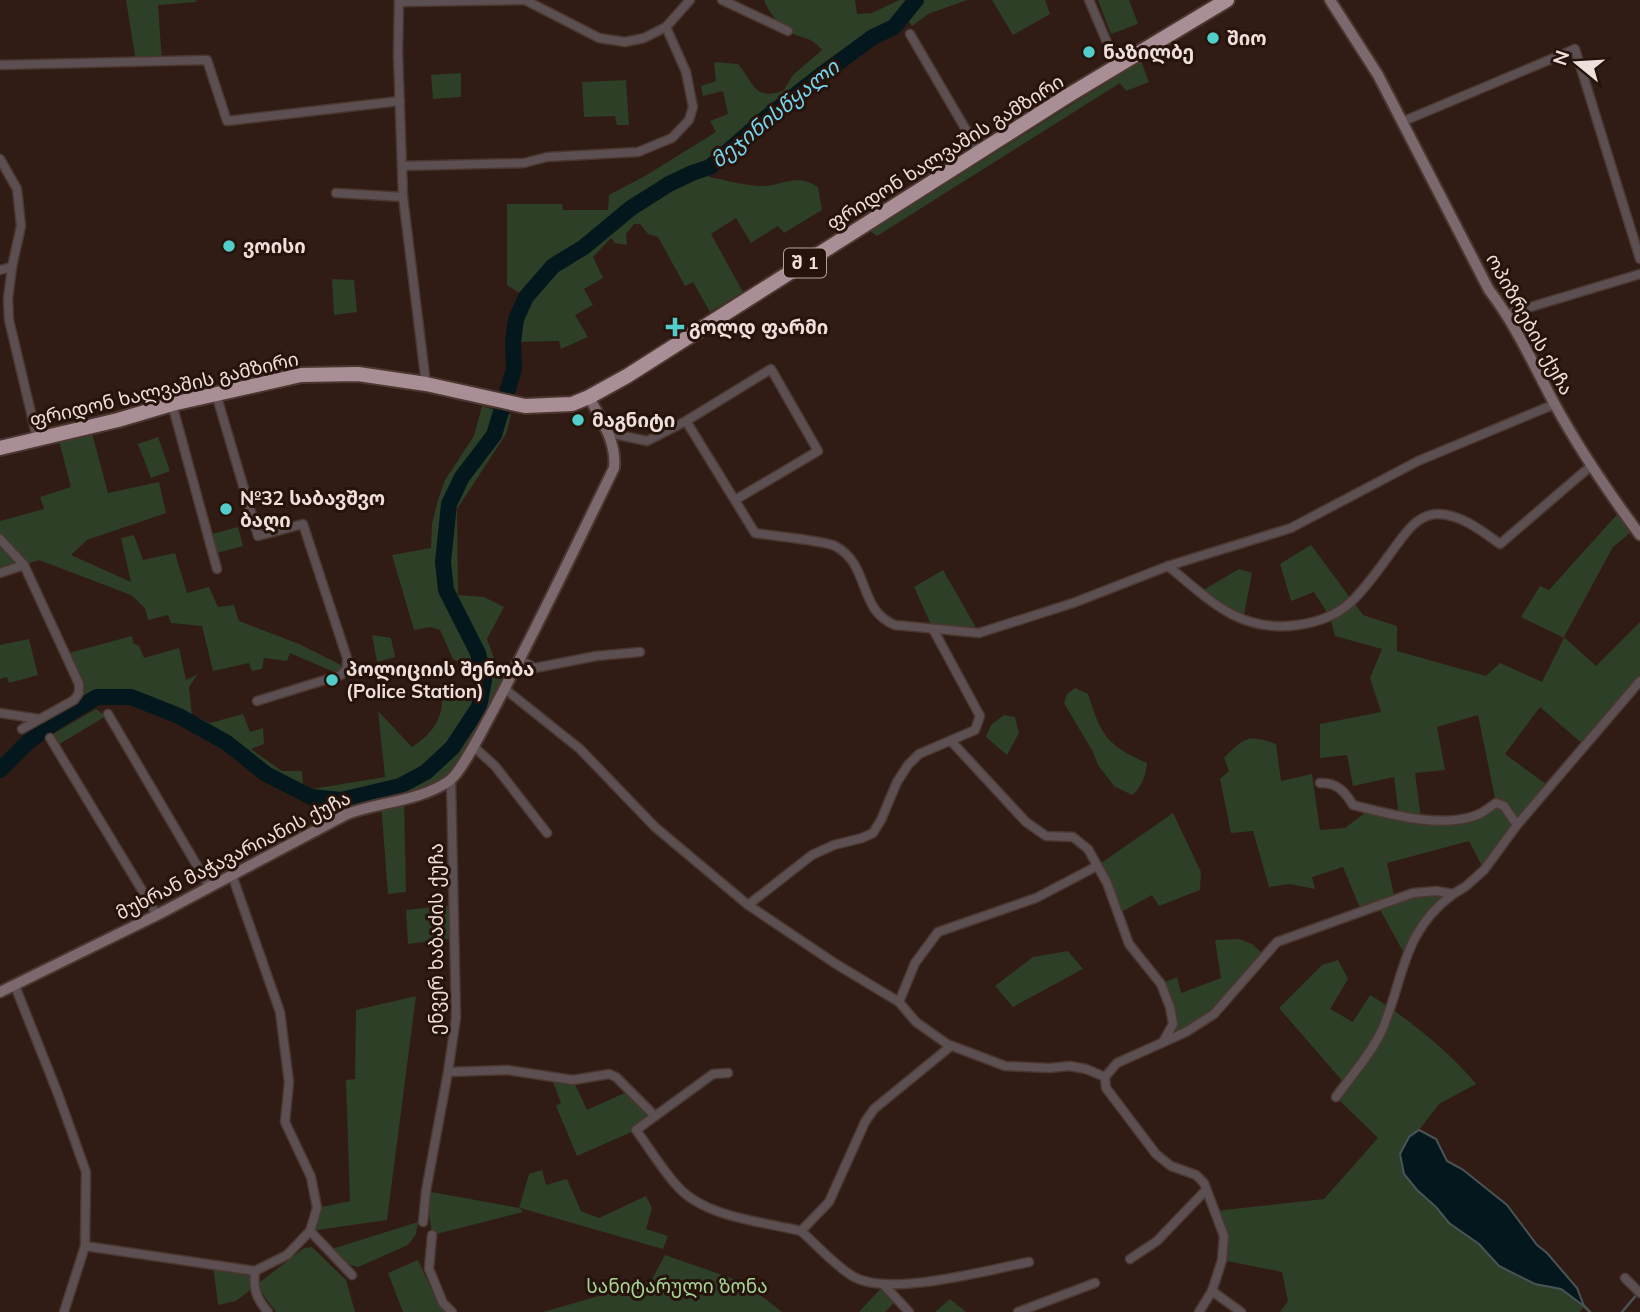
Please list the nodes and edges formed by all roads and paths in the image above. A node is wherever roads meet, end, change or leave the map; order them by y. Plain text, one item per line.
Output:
1 (526, 0) edge
2 (690, 0) edge
3 (722, 0) edge
4 (1089, 0) edge
5 (1227, 0) edge
6 (1330, 0) edge
7 (399, 1) edge
8 (666, 27) junction
9 (788, 31) dead end
10 (910, 34) dead end
11 (0, 65) edge
12 (1117, 66) junction
13 (400, 101) junction
14 (1404, 121) junction
15 (979, 152) junction
16 (0, 159) edge
17 (402, 166) junction
18 (335, 193) dead end
19 (403, 197) junction
20 (1640, 259) edge
21 (12, 267) junction
22 (0, 270) edge
23 (1640, 274) edge
24 (1507, 314) junction
25 (426, 384) junction
26 (216, 394) junction
27 (589, 397) junction
28 (172, 404) junction
29 (1555, 404) junction
30 (686, 421) junction
31 (608, 433) junction
32 (37, 438) junction
33 (0, 448) edge
34 (1592, 465) junction
35 (735, 500) junction
36 (1640, 535) edge
37 (0, 539) edge
38 (24, 565) junction
39 (1168, 566) junction
40 (217, 569) dead end
41 (0, 573) edge
42 (933, 629) junction
43 (640, 652) dead end
44 (520, 660) junction
45 (1640, 681) edge
46 (505, 689) junction
47 (257, 701) dead end
48 (0, 713) edge
49 (108, 714) dead end
50 (40, 719) junction
51 (22, 729) dead end
52 (50, 738) dead end
53 (951, 741) junction
54 (473, 746) junction
55 (451, 780) junction
56 (1320, 783) dead end
57 (1517, 825) junction
58 (547, 833) dead end
59 (1097, 866) junction
60 (232, 875) junction
61 (209, 886) junction
62 (1453, 894) junction
63 (748, 905) junction
64 (157, 915) junction
65 (15, 986) junction
66 (0, 992) edge
67 (899, 1002) junction
68 (1163, 1042) junction
69 (951, 1046) junction
70 (448, 1072) junction
71 (728, 1073) dead end
72 (1105, 1077) junction
73 (1336, 1097) dead end
74 (655, 1116) junction
75 (1205, 1191) junction
76 (424, 1222) dead end
77 (310, 1231) junction
78 (801, 1231) junction
79 (432, 1235) dead end
80 (85, 1246) junction
81 (1130, 1259) dead end
82 (1029, 1262) dead end
83 (255, 1271) junction
84 (352, 1275) dead end
85 (1625, 1278) dead end
86 (1095, 1283) dead end
87 (884, 1285) junction
88 (1212, 1291) junction
89 (1640, 1293) edge
90 (64, 1312) edge
91 (268, 1312) edge
92 (452, 1312) edge
93 (909, 1312) edge
94 (1018, 1312) edge
95 (1199, 1312) edge
96 (1241, 1312) edge

1 - 7 street
1 - 8 street
2 - 8 street
3 - 9 street
4 - 12 street
5 - 12 highway, ფრიდონ ხალვაშის გამზირი / შ 1
6 - 14 street, ოპიზრების ქუჩა
7 - 13 street
8 - 17 street
10 - 15 street
11 - 13 street
12 - 15 highway, ფრიდონ ხალვაშის გამზირი / შ 1
13 - 17 street
14 - 20 street
14 - 24 street, ოპიზრების ქუჩა
15 - 27 highway, ფრიდონ ხალვაშის გამზირი / შ 1
16 - 21 street
17 - 19 street
18 - 19 street
19 - 25 street
21 - 22 street
21 - 32 street
23 - 24 street
24 - 29 street, ოპიზრების ქუჩა
25 - 26 highway, ფრიდონ ხალვაშის გამზირი / შ 1
25 - 27 highway, ფრიდონ ხალვაშის გამზირი / შ 1
26 - 28 highway, ფრიდონ ხალვაშის გამზირი / შ 1
26 - 47 street
27 - 31 street
28 - 32 highway, ფრიდონ ხალვაშის გამზირი / შ 1
28 - 40 street
29 - 34 street, ოპიზრების ქუჩა
29 - 39 street
30 - 31 street
30 - 35 street
30 - 35 street
31 - 44 street
32 - 33 highway, ფრიდონ ხალვაშის გამზირი / შ 1
34 - 36 street, ოპიზრების ქუჩა
34 - 39 street
35 - 42 street
37 - 38 street
38 - 41 street
38 - 50 street
39 - 42 street
42 - 53 street
43 - 44 street
44 - 46 street
45 - 57 street
46 - 54 street
46 - 63 street
48 - 50 street
49 - 61 street
50 - 51 street
52 - 64 street
53 - 59 street
53 - 63 street
54 - 55 street
54 - 58 street
55 - 60 street, მუხრან მაჭავარიანის ქუჩა
55 - 70 street, ენვერ ხაბაძის ქუჩა
56 - 57 street
57 - 62 street
59 - 67 street
59 - 68 street
60 - 61 street, მუხრან მაჭავარიანის ქუჩა
60 - 77 street
61 - 64 street, მუხრან მაჭავარიანის ქუჩა
62 - 68 street
62 - 73 street
63 - 67 street
64 - 65 street, მუხრან მაჭავარიანის ქუჩა
65 - 66 street, მუხრან მაჭავარიანის ქუჩა
65 - 80 street
67 - 69 street
68 - 72 street
69 - 72 street
69 - 78 street
70 - 74 street
70 - 76 street, ენვერ ხაბაძის ქუჩა
71 - 74 street
72 - 75 street
74 - 78 street
75 - 81 street
75 - 88 street
77 - 83 street
77 - 84 street
78 - 87 street
79 - 92 street
80 - 83 street
80 - 90 street
82 - 87 street
83 - 91 street
85 - 89 street
86 - 94 street
87 - 93 street
88 - 95 street
88 - 96 street

